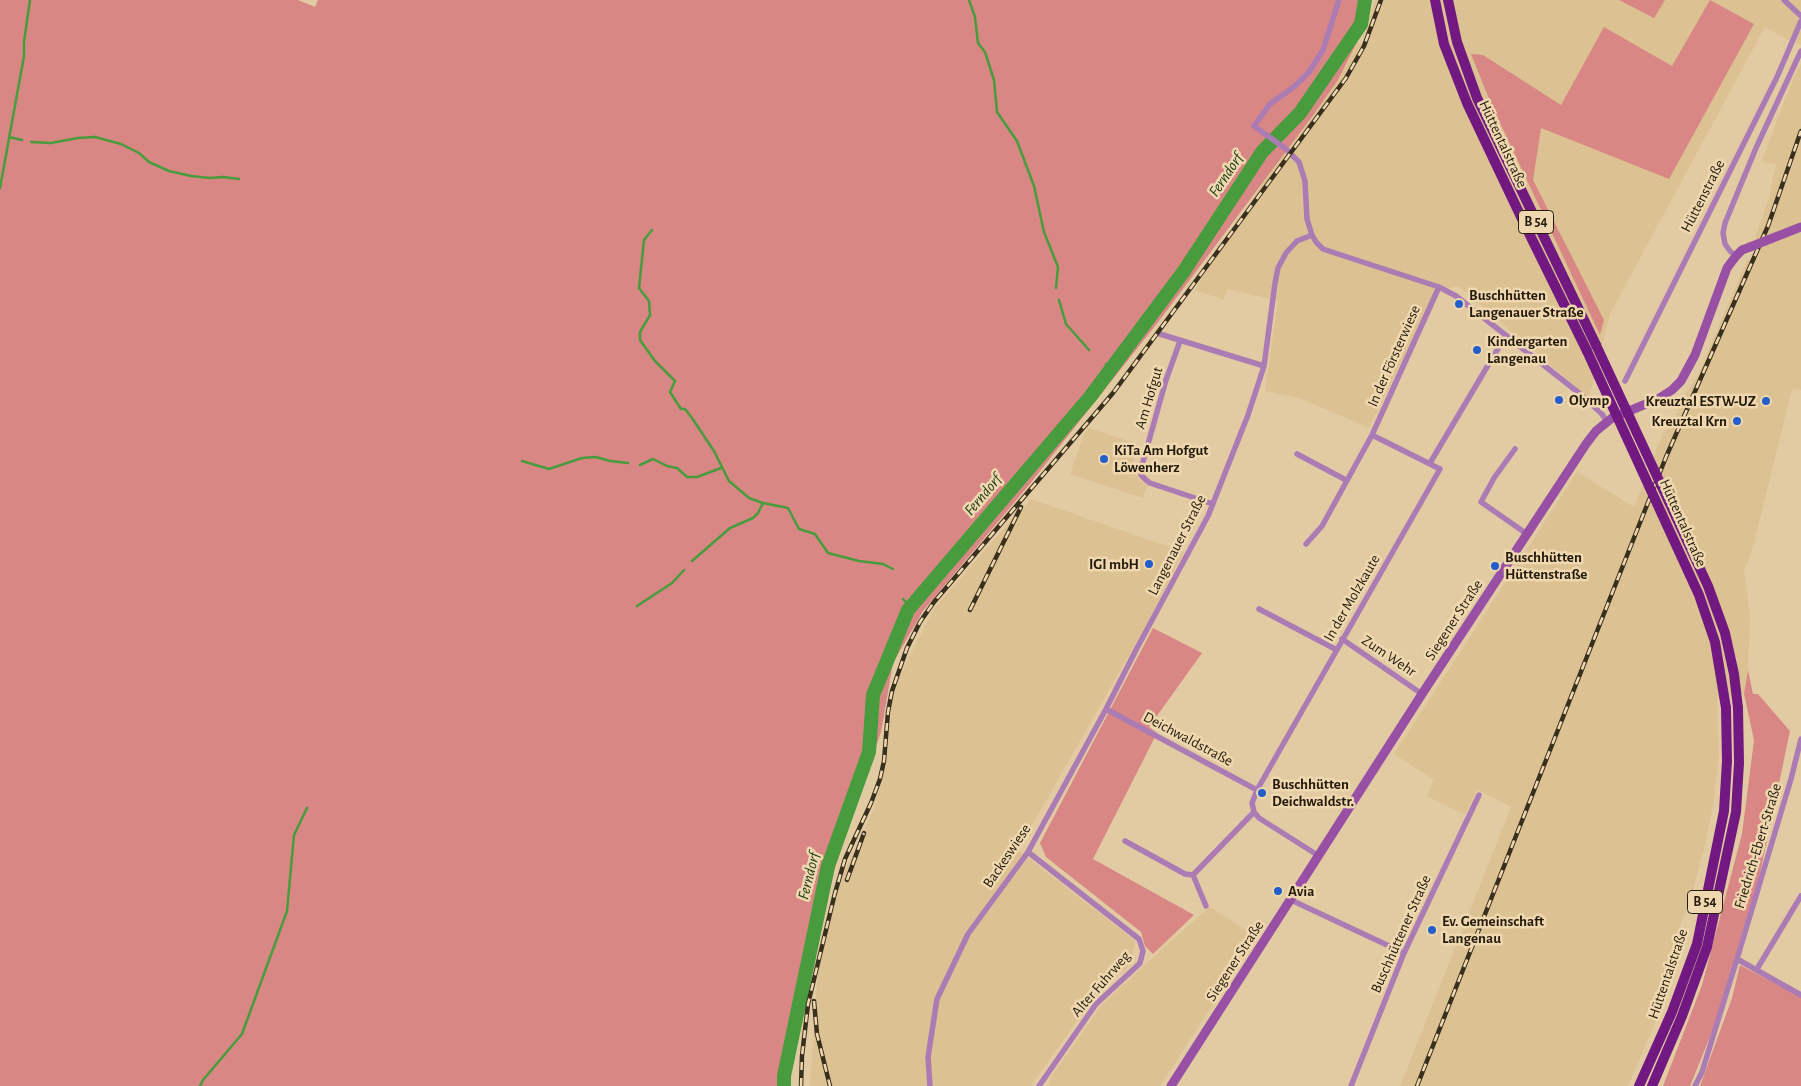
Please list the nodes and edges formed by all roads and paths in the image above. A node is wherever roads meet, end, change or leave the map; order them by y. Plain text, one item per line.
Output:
1 (1339, 0) edge
2 (1435, 0) edge
3 (1448, 0) edge
4 (1784, 0) edge
5 (1801, 16) edge
6 (1801, 21) edge
7 (1801, 50) edge
8 (1801, 227) edge
9 (1312, 235) junction
10 (1736, 256) junction
11 (1439, 287) junction
12 (1160, 334) dead end
13 (1506, 336) junction
14 (1180, 341) junction
15 (1591, 348) junction
16 (1264, 366) junction
17 (1625, 381) dead end
18 (1607, 422) junction
19 (1372, 435) junction
20 (1514, 449) dead end
21 (1298, 454) dead end
22 (1430, 463) junction
23 (1346, 480) junction
24 (1213, 504) junction
25 (1527, 534) junction
26 (1306, 544) dead end
27 (1260, 609) dead end
28 (1342, 639) junction
29 (1137, 648) joint
30 (1337, 650) junction
31 (1422, 694) junction
32 (1106, 710) junction
33 (1801, 739) edge
34 (1257, 790) junction
35 (1479, 795) dead end
36 (1254, 812) junction
37 (1125, 841) dead end
38 (1028, 852) junction
39 (1319, 856) junction
40 (1193, 875) junction
41 (1801, 896) edge
42 (1291, 900) junction
43 (1206, 906) dead end
44 (1404, 953) junction
45 (1737, 959) junction
46 (1757, 969) junction
47 (1801, 995) edge
48 (930, 1086) edge
49 (1039, 1086) edge
50 (1171, 1086) edge
51 (1351, 1086) edge
52 (1639, 1086) edge
53 (1652, 1086) edge
54 (1695, 1086) edge

1 - 9 street
2 - 15 highway, Hüttentalstraße / B 54
3 - 15 highway, Hüttentalstraße / B 54
4 - 5 street
6 - 17 street, Hüttenstraße
7 - 10 street, Hüttenstraße
8 - 10 main road, Siegener Straße, bridge
9 - 11 street
9 - 16 street, Langenauer Straße
10 - 18 main road, Siegener Straße
11 - 13 street
11 - 19 street, In der Försterwiese
12 - 14 street
13 - 18 street
13 - 22 street
14 - 16 street
14 - 24 street, Am Hofgut
15 - 52 highway, Hüttentalstraße / B 54, bridge
15 - 53 highway, Hüttentalstraße / B 54, bridge
16 - 24 street, Langenauer Straße
18 - 25 main road, Siegener Straße
19 - 22 street
19 - 23 street, In der Försterwiese
20 - 25 street
21 - 23 street
22 - 28 street, In der Molzkaute
23 - 26 street, In der Försterwiese
24 - 29 street, Langenauer Straße
25 - 31 main road, Siegener Straße
27 - 30 street, Zum Wehr
28 - 30 street, In der Molzkaute
28 - 31 street, Zum Wehr
29 - 32 street, Backeswiese
30 - 34 street, In der Molzkaute
31 - 39 main road, Siegener Straße
32 - 34 street, Deichwaldstraße
32 - 38 street, Backeswiese
33 - 45 street, Friedrich-Ebert-Straße
34 - 36 street, In der Molzkaute
35 - 44 street, Buschhüttener Straße
36 - 39 street
36 - 40 street
37 - 40 street
38 - 48 street, Backeswiese
38 - 49 street, Alter Fuhrweg
39 - 42 main road, Siegener Straße
40 - 43 street
41 - 46 street
42 - 44 street
42 - 50 main road, Siegener Straße
44 - 51 street, Buschhüttener Straße
45 - 46 street
45 - 54 street, Friedrich-Ebert-Straße
46 - 47 street

